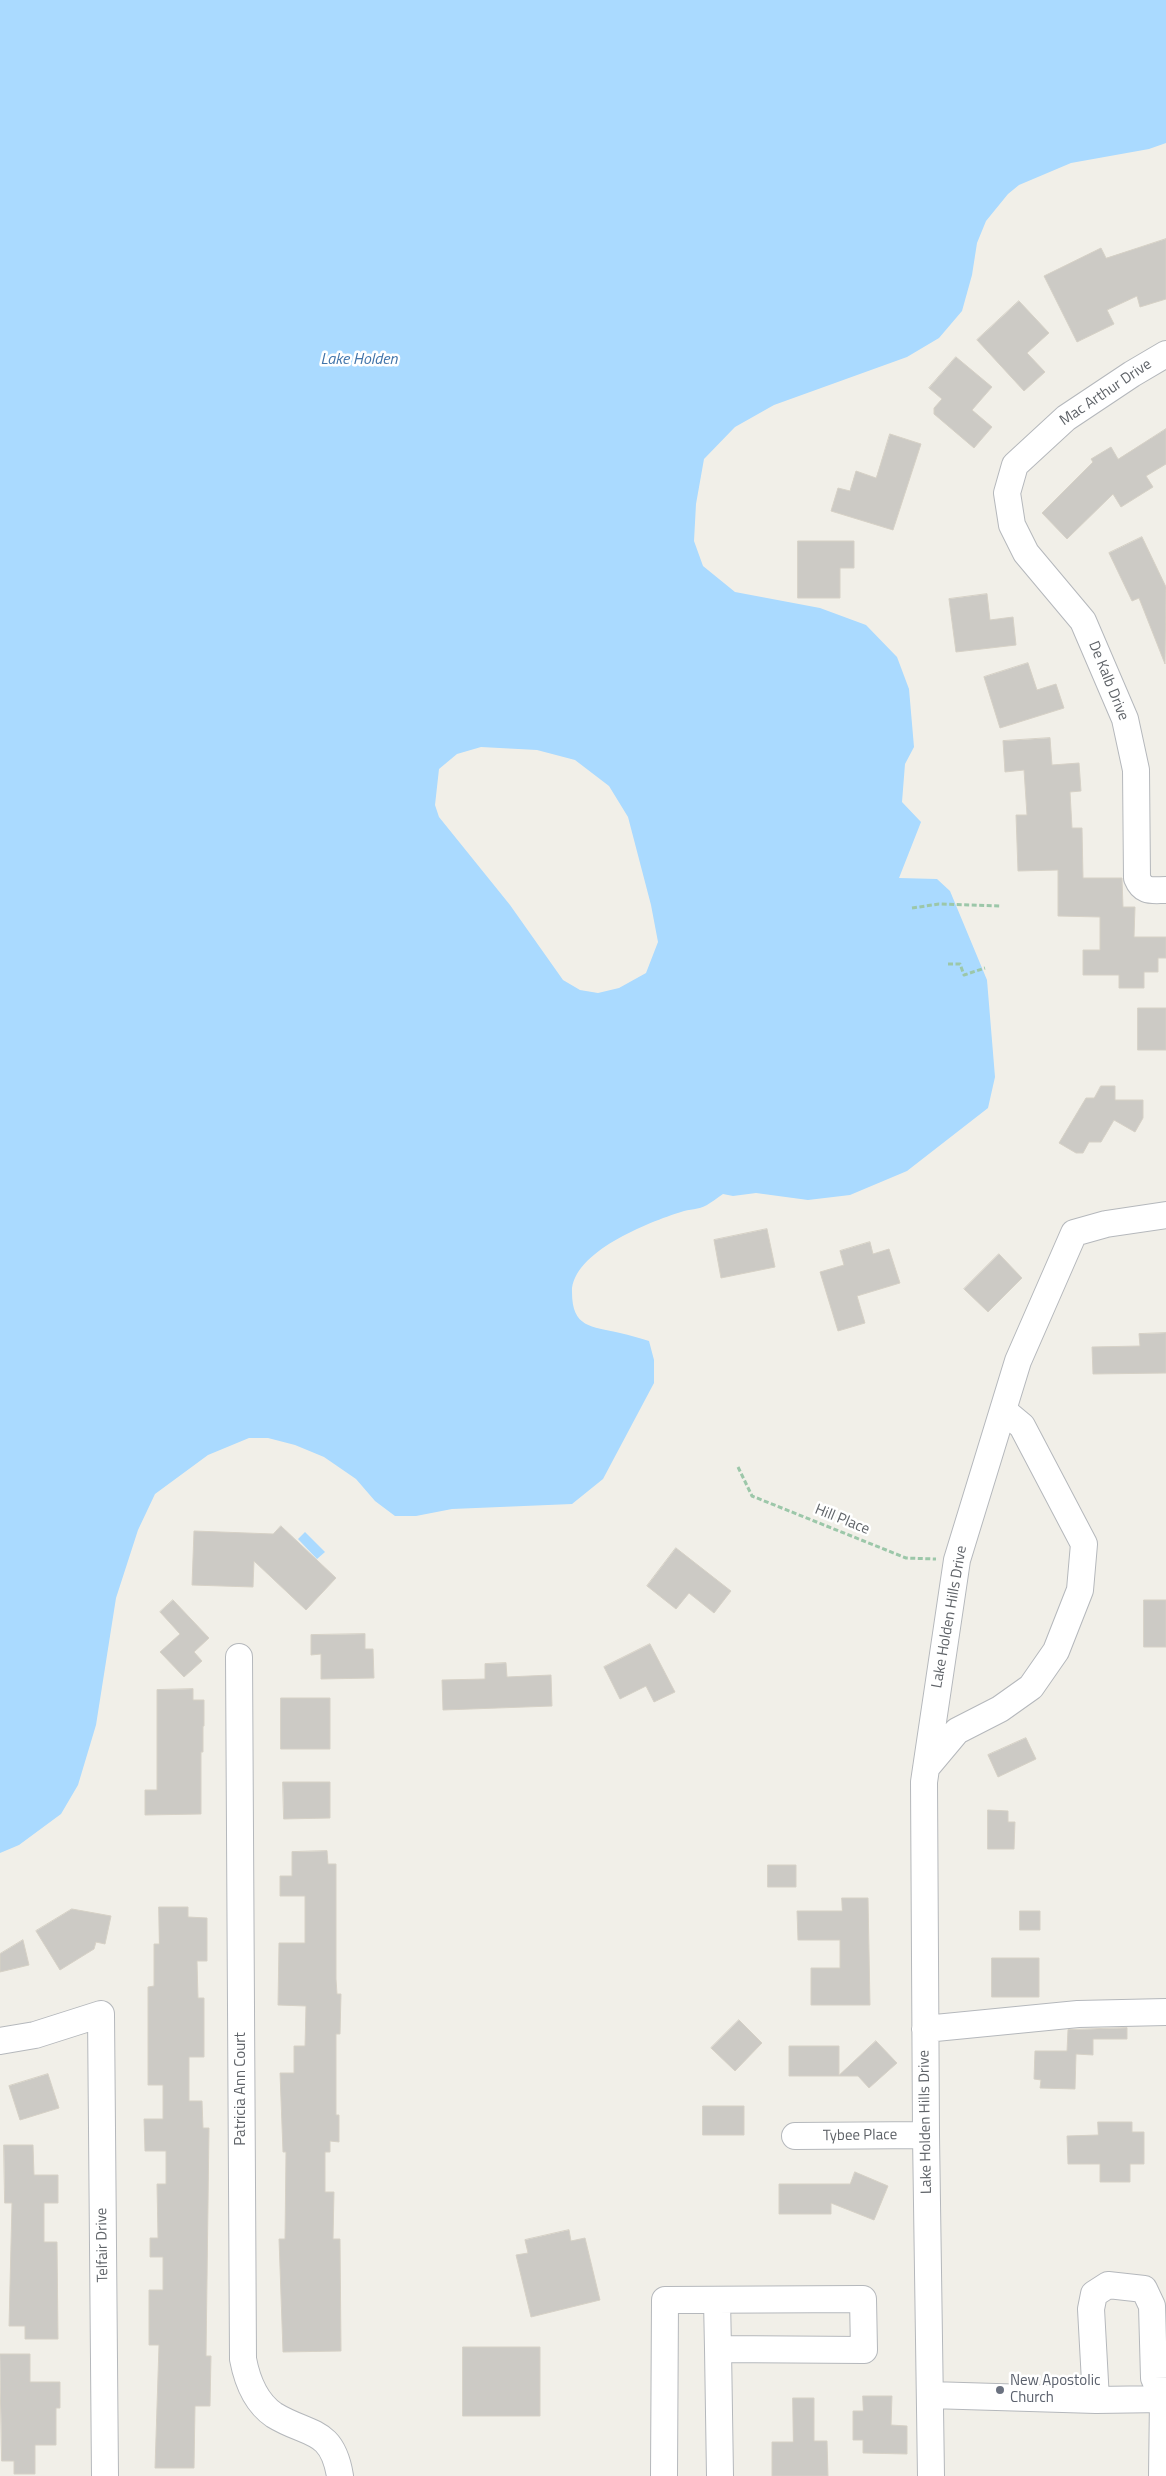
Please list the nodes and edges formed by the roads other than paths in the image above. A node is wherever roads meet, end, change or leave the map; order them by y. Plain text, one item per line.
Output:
1 (1166, 354) edge
2 (1010, 508) joint
3 (1166, 890) edge
4 (1166, 1215) edge
5 (1004, 1411) junction
6 (239, 1657) dead end
7 (926, 1768) junction
8 (1166, 2012) edge
9 (925, 2029) junction
10 (0, 2041) edge
11 (926, 2135) junction
12 (795, 2136) dead end
13 (717, 2300) junction
14 (718, 2349) junction
15 (930, 2395) junction
16 (1164, 2399) edge
17 (1096, 2400) junction
18 (105, 2476) edge
19 (340, 2476) edge
20 (664, 2476) edge
21 (720, 2476) edge
22 (931, 2476) edge
23 (1162, 2476) edge

1 - 2 street, Mac Arthur Drive
2 - 3 street, De Kalb Drive
4 - 5 street, Lake Holden Hills Drive
5 - 7 street, Lake Holden Hills Drive
5 - 7 street
6 - 19 street, Patricia Ann Court
7 - 9 street, Lake Holden Hills Drive
8 - 9 street
9 - 11 street, Lake Holden Hills Drive
10 - 18 street, Telfair Drive
11 - 12 street, Tybee Place
11 - 15 street, Lake Holden Hills Drive
13 - 14 street
13 - 14 street
13 - 20 street
14 - 21 street
15 - 17 street
15 - 22 street, Lake Holden Hills Drive
16 - 17 street
16 - 17 street
16 - 23 street

